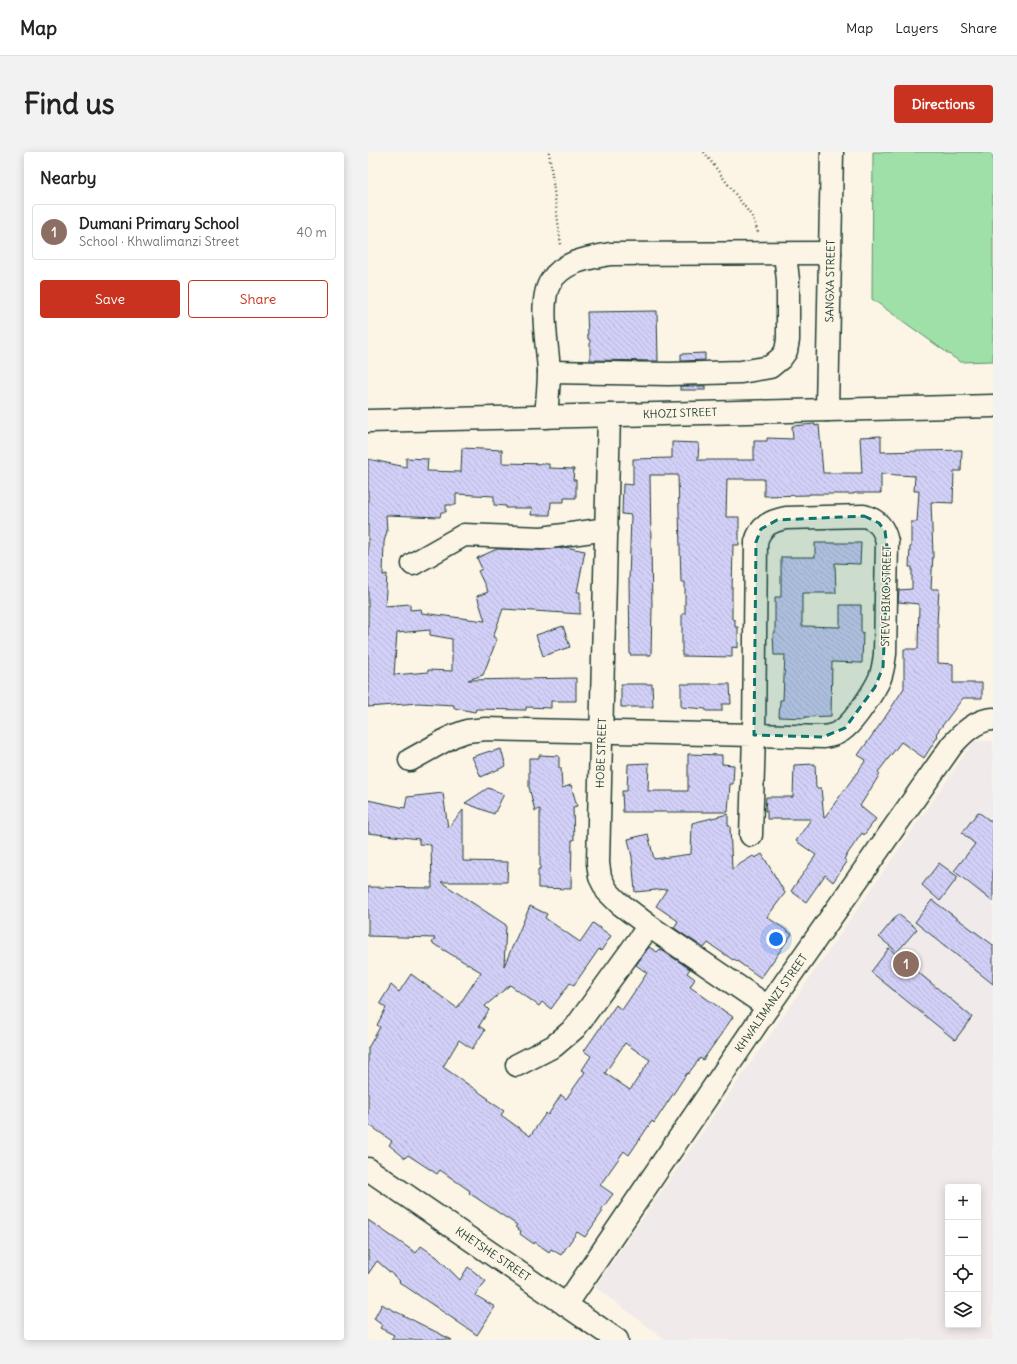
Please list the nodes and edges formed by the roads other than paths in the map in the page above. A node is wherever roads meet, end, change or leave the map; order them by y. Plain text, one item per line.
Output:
1 (832, 152) edge
2 (830, 253) junction
3 (776, 254) junction
4 (549, 372) junction
5 (993, 406) edge
6 (827, 410) junction
7 (609, 415) junction
8 (546, 417) junction
9 (368, 421) edge
10 (607, 529) junction
11 (413, 564) dead end
12 (993, 719) edge
13 (602, 732) junction
14 (754, 735) junction
15 (410, 760) dead end
16 (750, 835) dead end
17 (648, 926) junction
18 (768, 1007) junction
19 (517, 1065) dead end
20 (368, 1169) edge
21 (566, 1305) junction
22 (617, 1340) edge

1 - 2 street, SANGXA STREET
2 - 3 street
2 - 6 street, SANGXA STREET
3 - 4 street
3 - 4 street
4 - 8 street
5 - 6 street, KHOZI STREET
6 - 7 street, KHOZI STREET
7 - 8 street, KHOZI STREET
7 - 10 street, HOBE STREET
8 - 9 street, KHOZI STREET
10 - 11 street
10 - 13 street, HOBE STREET
12 - 18 street, KHWALIMANZI STREET
13 - 14 street, STEVE BIKO STREET
13 - 15 street, STEVE BIKO STREET
13 - 17 street, HOBE STREET
14 - 14 street, STEVE BIKO STREET
14 - 16 street, STEVE BIKO STREET
17 - 18 street, HOBE STREET
17 - 19 street
18 - 21 street, KHWALIMANZI STREET
20 - 21 street, KHETSHE STREET
21 - 22 street, KHETSHE STREET

